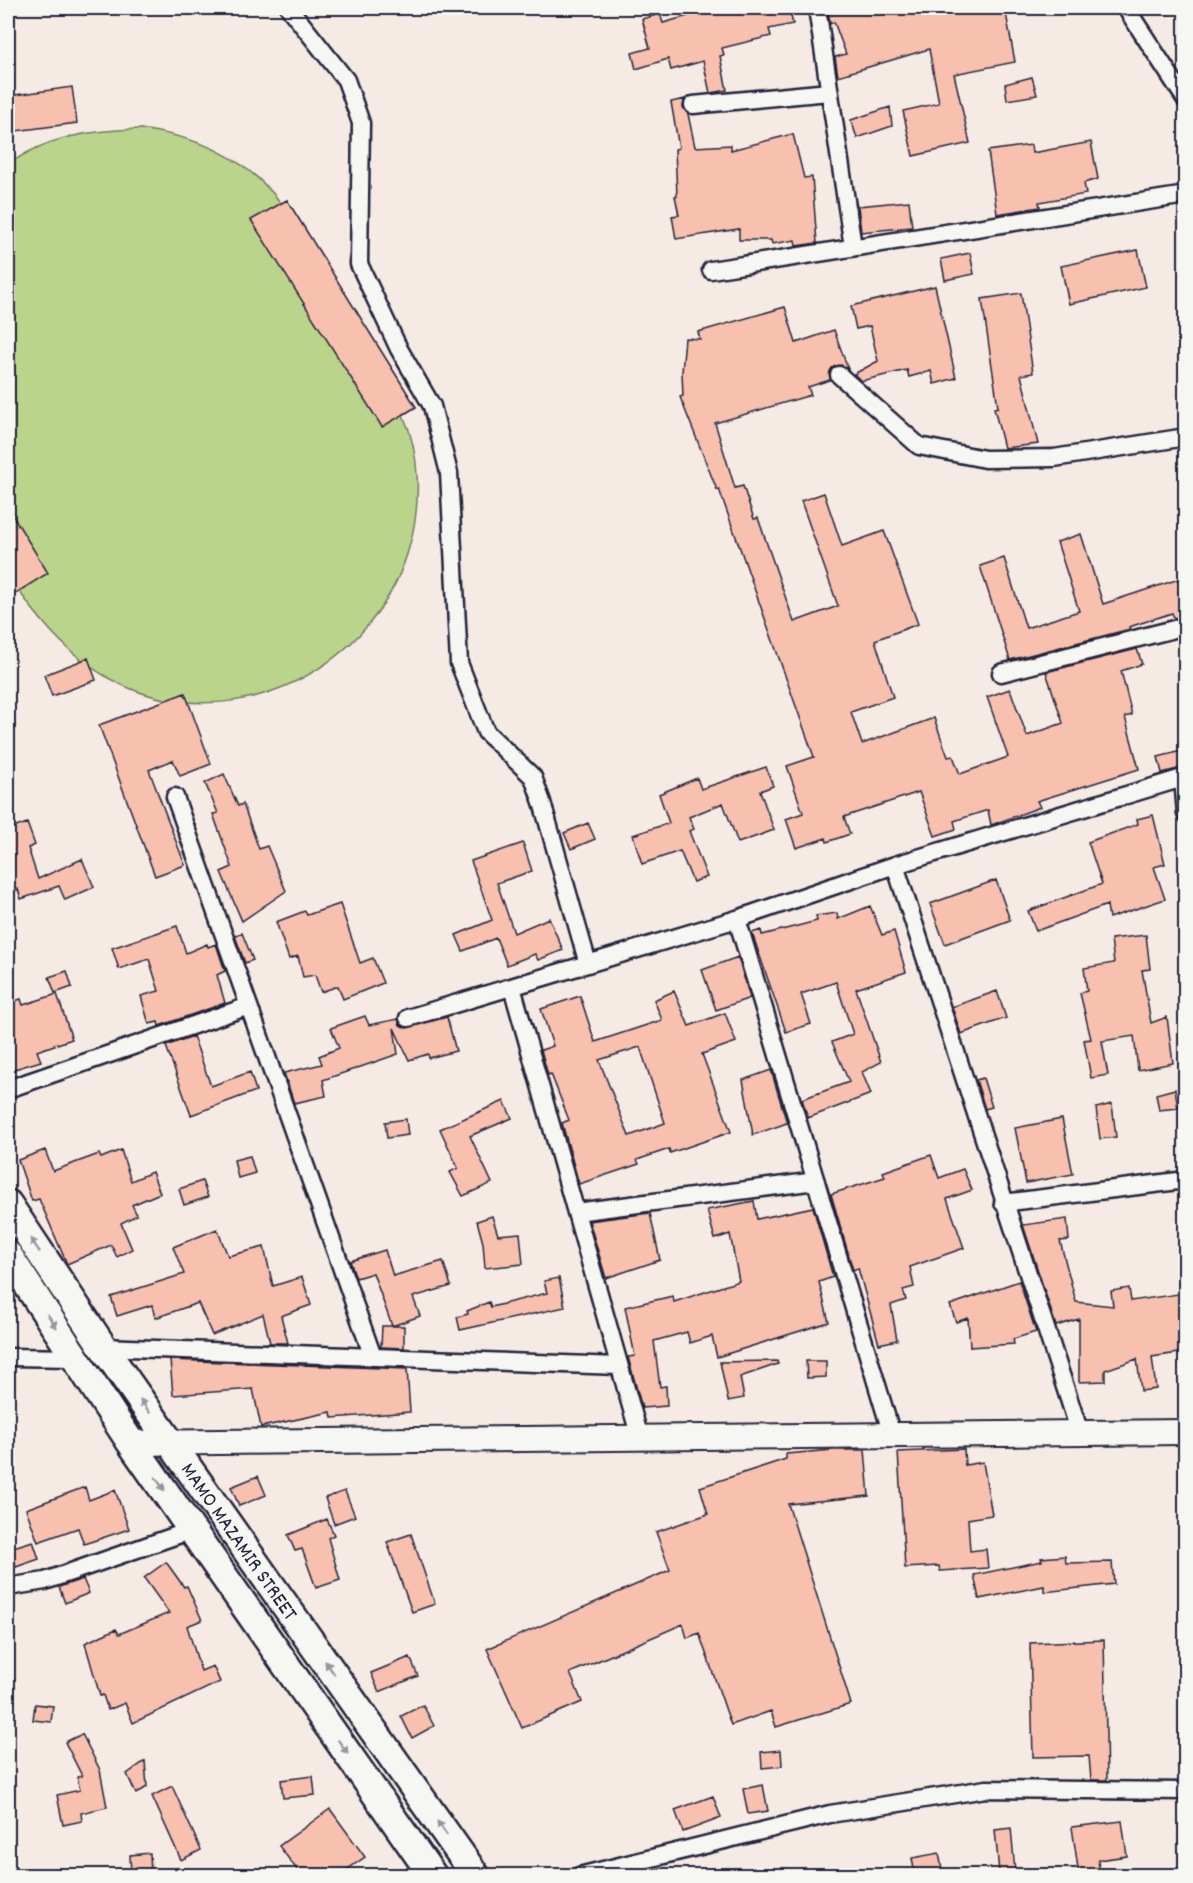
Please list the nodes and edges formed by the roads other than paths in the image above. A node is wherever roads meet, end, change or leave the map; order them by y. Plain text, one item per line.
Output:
1 (289, 8) edge
2 (817, 8) edge
3 (1126, 8) edge
4 (829, 92) junction
5 (1185, 100) edge
6 (693, 105) dead end
7 (1185, 195) edge
8 (853, 247) junction
9 (711, 270) dead end
10 (839, 375) dead end
11 (1185, 437) edge
12 (1185, 626) edge
13 (1001, 673) dead end
14 (1184, 778) edge
15 (175, 796) dead end
16 (1185, 814) edge
17 (895, 865) junction
18 (737, 919) junction
19 (588, 964) junction
20 (512, 987) junction
21 (249, 1006) junction
22 (408, 1018) dead end
23 (8, 1089) edge
24 (1185, 1180) edge
25 (816, 1181) junction
26 (1003, 1203) junction
27 (8, 1204) edge
28 (576, 1212) junction
29 (8, 1255) edge
30 (103, 1347) junction
31 (8, 1357) edge
32 (373, 1357) junction
33 (76, 1358) junction
34 (619, 1366) junction
35 (1185, 1432) edge
36 (1080, 1433) junction
37 (892, 1435) junction
38 (640, 1438) junction
39 (131, 1443) junction
40 (171, 1443) junction
41 (192, 1530) junction
42 (8, 1587) edge
43 (1185, 1791) edge
44 (433, 1875) edge
45 (476, 1875) edge
46 (579, 1875) edge

1 - 19 street
2 - 4 street
3 - 5 street
4 - 6 street
4 - 8 street
7 - 8 street
8 - 9 street
10 - 11 street
12 - 13 street
14 - 16 street
14 - 17 street
15 - 21 street
17 - 18 street
17 - 26 street
18 - 19 street
18 - 25 street
19 - 20 street
20 - 22 street
20 - 28 street
21 - 23 street
21 - 32 street
24 - 26 street
25 - 28 street
25 - 37 street
26 - 36 street
30 -> 27 main road, MAMO MAZAMIR STREET
28 - 34 street
29 -> 33 main road, MAMO MAZAMIR STREET
30 - 32 street
40 -> 30 main road, MAMO MAZAMIR STREET
31 - 33 street
32 - 34 street
33 - 39 main road, MAMO MAZAMIR STREET
34 - 38 street
35 - 36 street
36 - 37 street
37 - 38 street
38 - 40 street
39 - 40 street
39 -> 41 main road, MAMO MAZAMIR STREET
45 -> 40 main road, MAMO MAZAMIR STREET
41 - 42 street
41 -> 44 main road, MAMO MAZAMIR STREET
43 - 46 street

